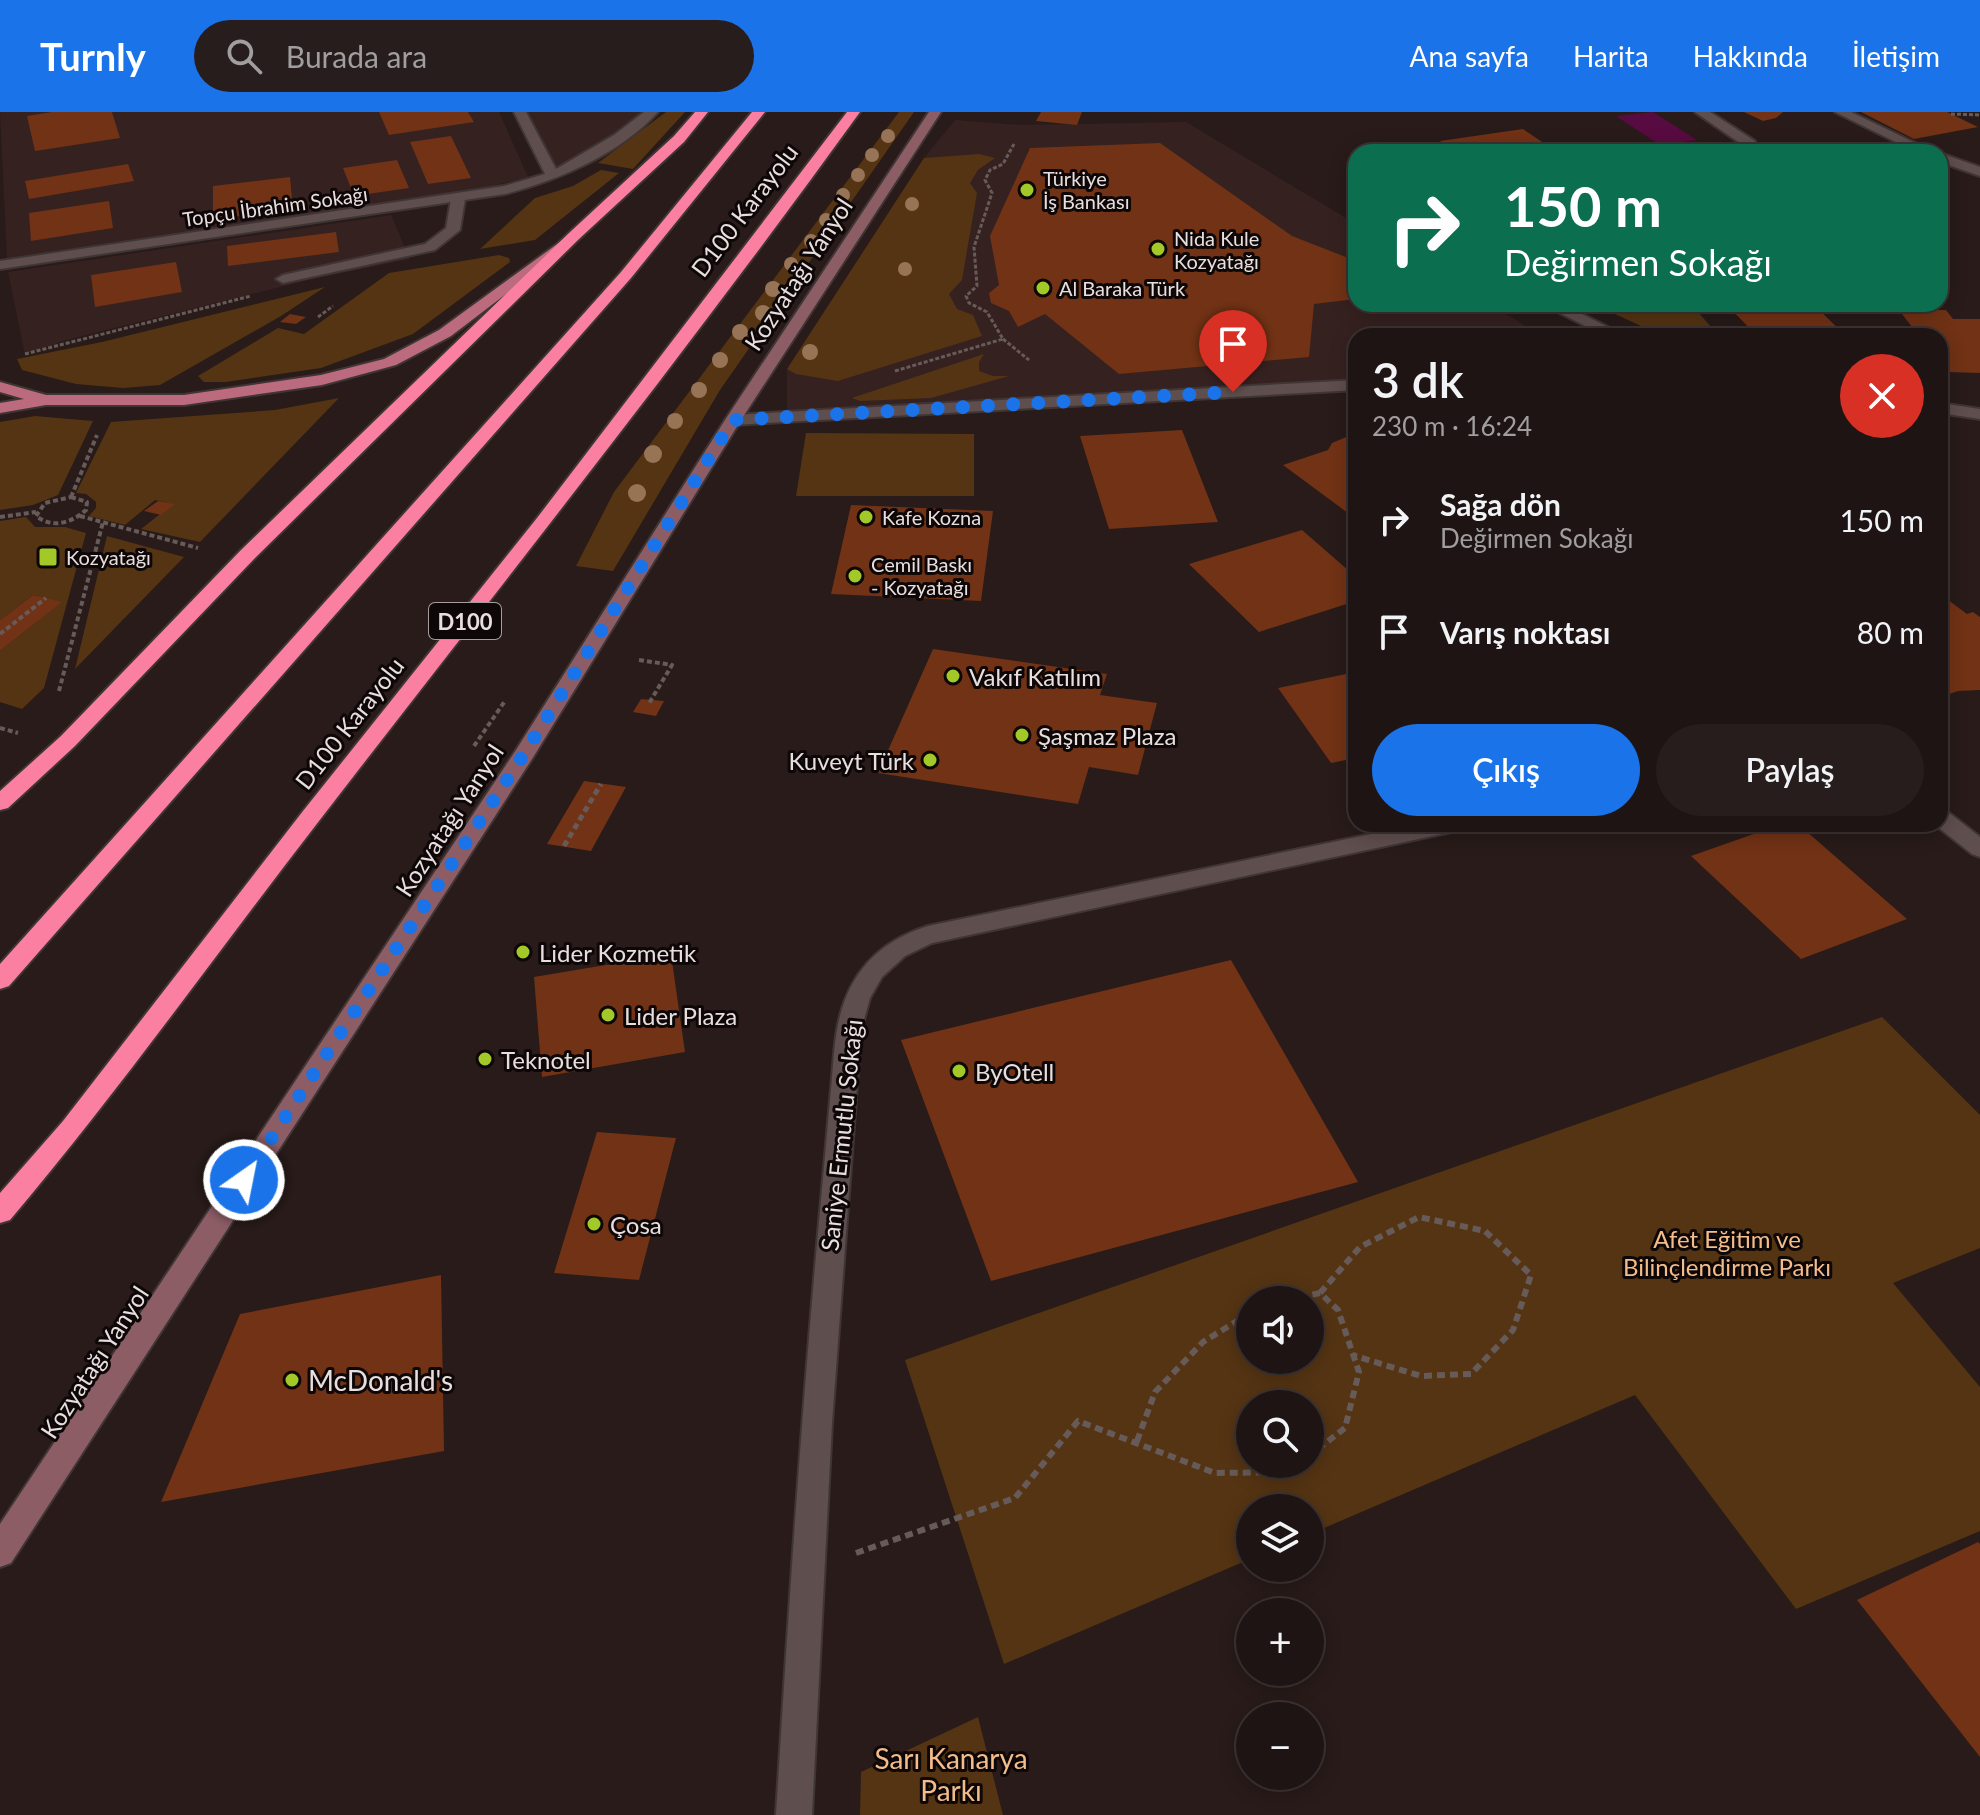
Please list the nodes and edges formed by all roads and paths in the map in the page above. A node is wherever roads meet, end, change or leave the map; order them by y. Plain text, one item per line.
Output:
1 (520, 112) edge
2 (652, 112) edge
3 (702, 112) edge
4 (759, 112) edge
5 (854, 112) edge
6 (935, 112) edge
7 (1701, 112) edge
8 (1841, 112) edge
9 (1959, 113) edge
10 (1951, 114) dead end
11 (1980, 115) edge
12 (1014, 144) dead end
13 (1750, 144) edge
14 (1910, 144) edge
15 (1948, 160) edge
16 (1980, 172) edge
17 (553, 176) junction
18 (458, 199) junction
19 (574, 236) junction
20 (0, 265) edge
21 (283, 279) dead end
22 (1567, 312) edge
23 (1601, 328) edge
24 (1003, 339) junction
25 (1029, 360) dead end
26 (883, 375) dead end
27 (1348, 385) edge
28 (0, 387) edge
29 (46, 400) junction
30 (0, 408) edge
31 (1948, 409) edge
32 (1980, 414) edge
33 (733, 420) junction
34 (101, 426) dead end
35 (71, 497) junction
36 (36, 512) junction
37 (80, 516) junction
38 (0, 517) edge
39 (103, 522) junction
40 (199, 548) dead end
41 (46, 598) dead end
42 (0, 634) edge
43 (639, 660) dead end
44 (56, 704) dead end
45 (648, 705) dead end
46 (601, 784) dead end
47 (0, 803) edge
48 (1948, 823) edge
49 (1417, 832) edge
50 (564, 846) dead end
51 (1980, 849) edge
52 (0, 980) edge
53 (72, 1128) junction
54 (0, 1212) edge
55 (0, 1226) edge
56 (1324, 1288) edge
57 (1324, 1297) edge
58 (1236, 1322) edge
59 (1352, 1355) junction
60 (1137, 1441) junction
61 (1324, 1444) edge
62 (1236, 1473) edge
63 (0, 1552) edge
64 (806, 1570) junction
65 (794, 1815) edge

1 - 17 street
2 - 17 street, Topçu İbrahim Sokağı
3 - 19 highway
4 - 52 highway, D100 Karayolu
5 - 53 highway, D100 Karayolu / D100
6 - 33 main road, Kozyatağı Yanyol
7 - 13 street
8 - 14 street
9 - 10 path
9 - 11 path
12 - 24 path
15 - 16 street
17 - 18 street, Topçu İbrahim Sokağı
18 - 20 street, Topçu İbrahim Sokağı
18 - 21 street
19 - 29 main road
19 - 47 highway
22 - 23 street
24 - 25 path
24 - 26 path
27 - 33 street
28 - 29 main road
29 - 30 main road
31 - 32 street
33 - 63 main road, Kozyatağı Yanyol
34 - 35 path
35 - 36 path
35 - 37 path
36 - 37 path
36 - 38 path
37 - 39 path
39 - 40 path
39 - 44 path
41 - 42 path
43 - 45 path
46 - 50 path
48 - 51 street
49 - 64 street, Saniye Ermutlu Sokağı
53 - 54 highway, D100 Karayolu / D100
53 - 55 highway
56 - 59 path
57 - 59 path
58 - 60 path
59 - 61 path
60 - 62 path
60 - 64 path
64 - 65 street, Saniye Ermutlu Sokağı

